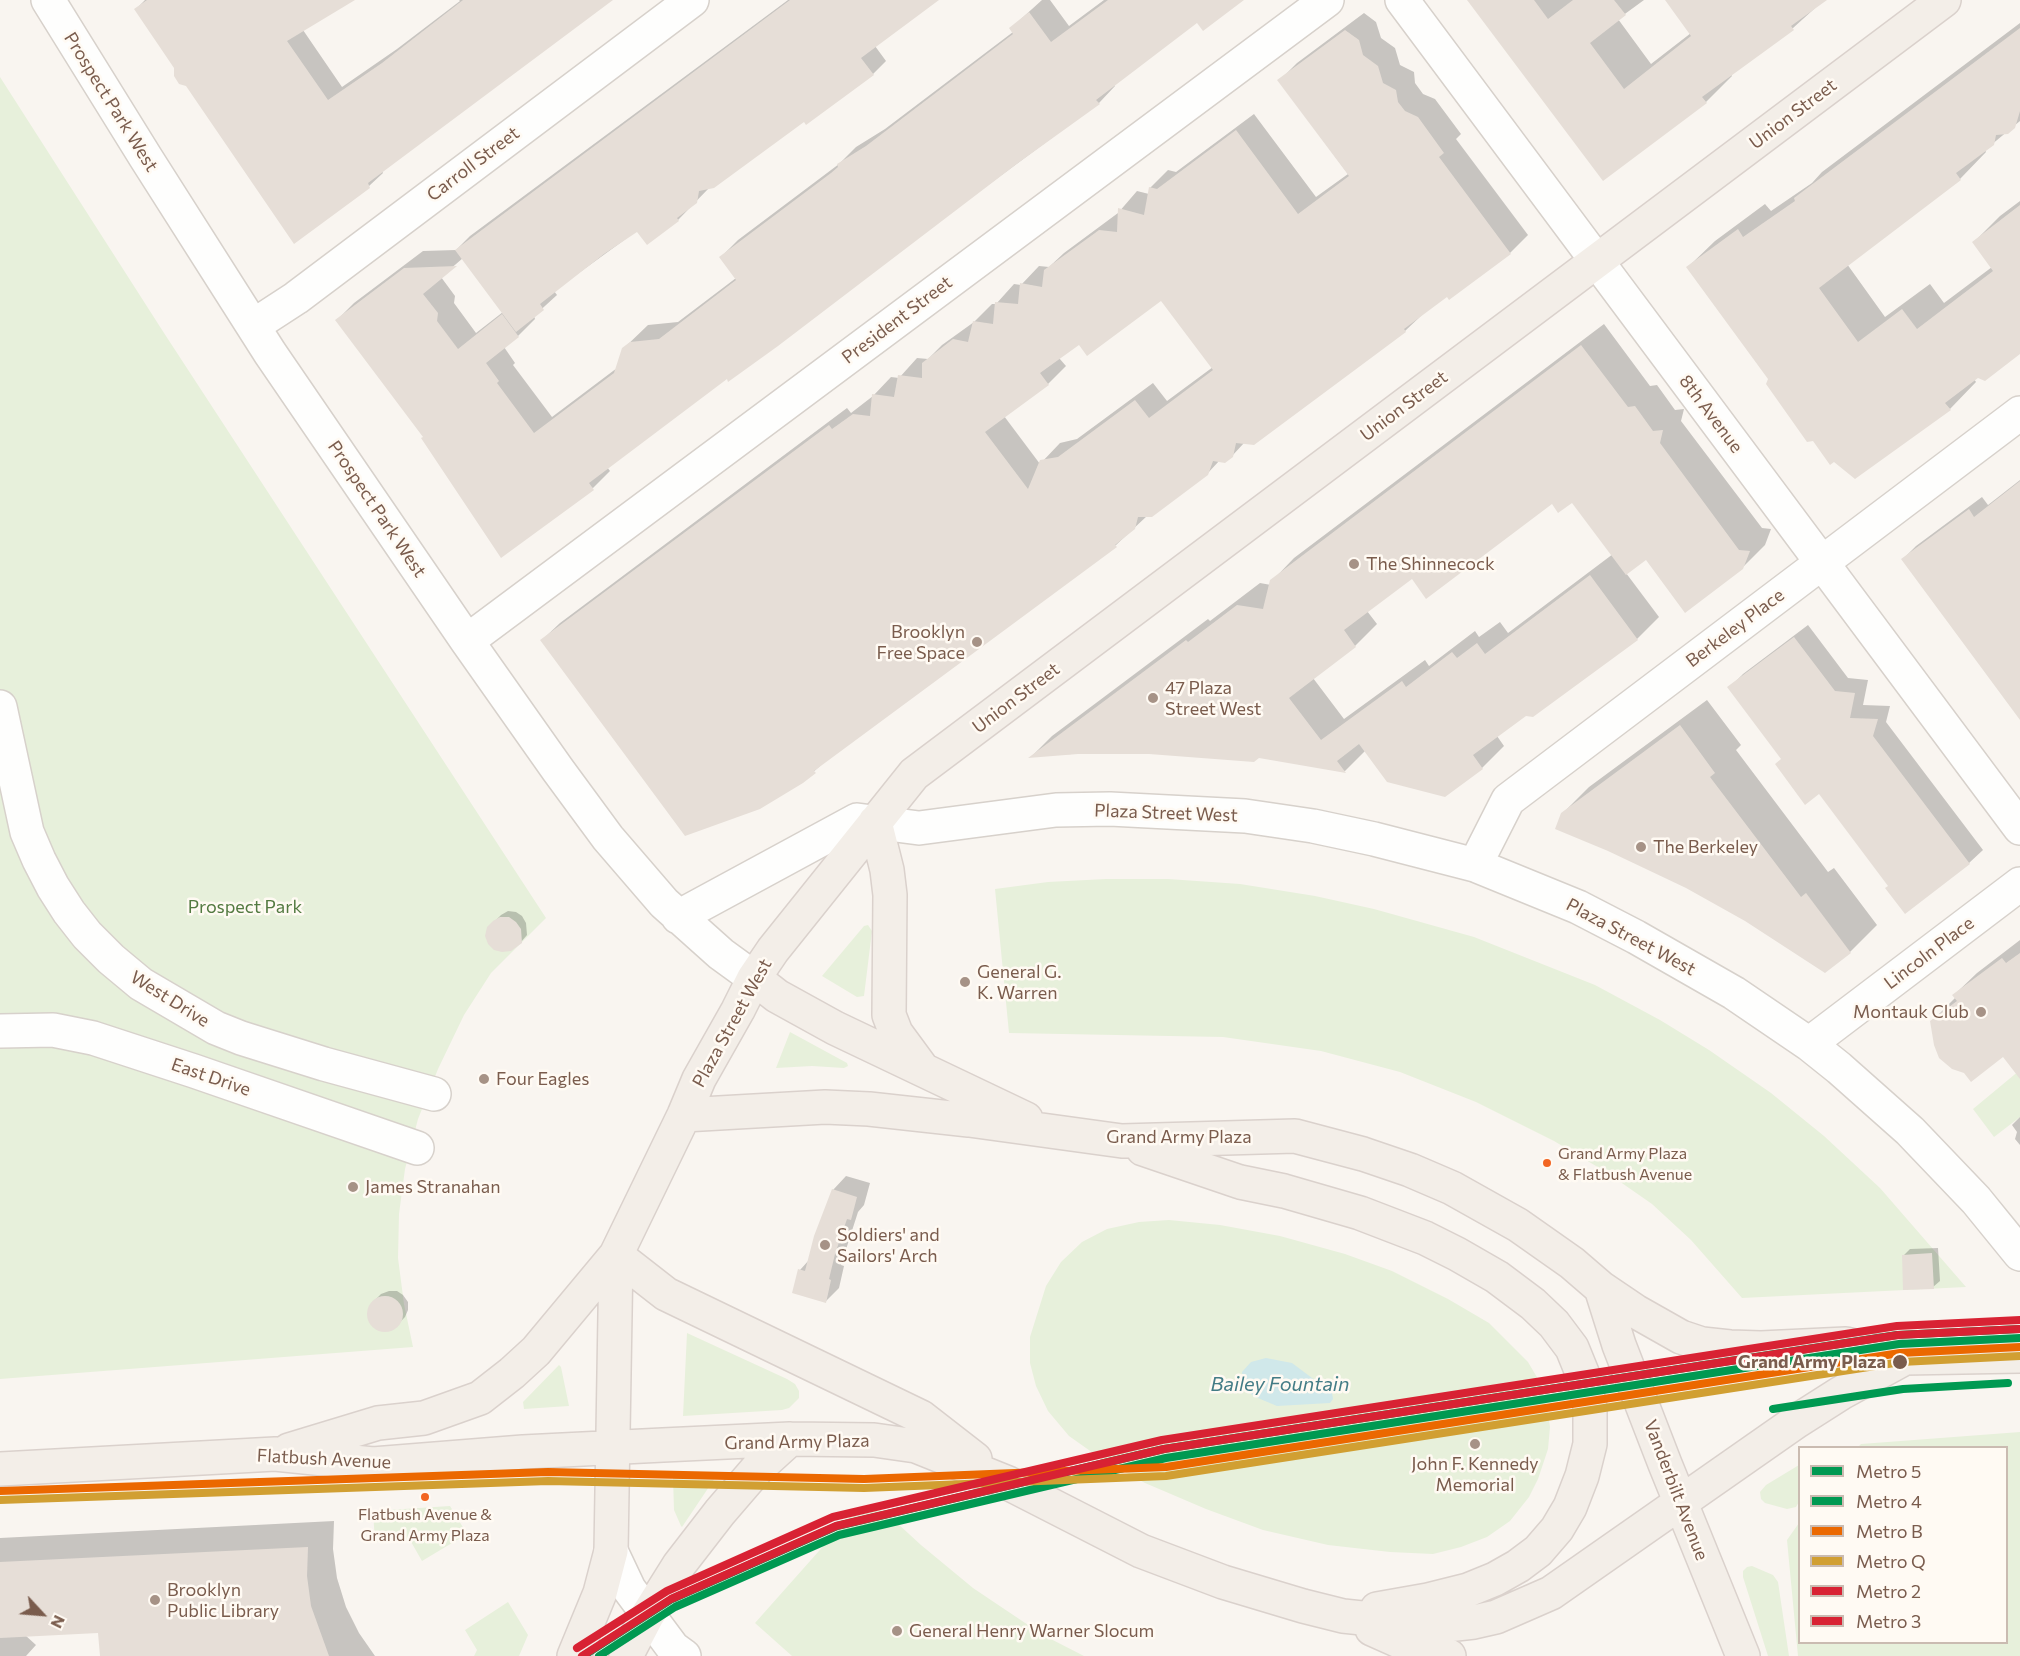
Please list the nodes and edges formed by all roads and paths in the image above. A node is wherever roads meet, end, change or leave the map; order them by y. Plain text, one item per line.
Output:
1 (692, 0) edge
2 (1327, 0) edge
3 (1402, 0) edge
4 (1944, 0) edge
5 (55, 3) edge
6 (1596, 261) junction
7 (253, 326) junction
8 (2020, 413) edge
9 (1822, 561) junction
10 (467, 641) junction
11 (0, 707) edge
12 (875, 822) junction
13 (2020, 828) edge
14 (1475, 865) junction
15 (2020, 884) edge
16 (678, 917) junction
17 (754, 978) junction
18 (0, 1031) edge
19 (1809, 1044) junction
20 (923, 1070) junction
21 (434, 1095) dead end
22 (684, 1115) junction
23 (1052, 1130) junction
24 (1122, 1141) junction
25 (417, 1148) dead end
26 (2020, 1254) edge
27 (616, 1255) junction
28 (1601, 1288) junction
29 (2020, 1356) edge
30 (1905, 1358) junction
31 (790, 1439) junction
32 (612, 1448) junction
33 (275, 1454) junction
34 (0, 1469) edge
35 (1008, 1484) junction
36 (1681, 1502) junction
37 (611, 1551) junction
38 (647, 1616) junction
39 (1343, 1616) junction
40 (574, 1656) edge
41 (626, 1656) edge
42 (684, 1656) edge
43 (1449, 1656) edge
44 (1743, 1656) edge

1 - 7 street, Carroll Street
2 - 10 street, President Street
3 - 6 street, 8th Avenue
4 - 6 main road, Union Street
5 - 7 street, Prospect Park West
6 - 9 street, 8th Avenue
6 - 12 main road, Union Street
7 - 10 street, Prospect Park West
8 - 9 street, Berkeley Place
9 - 13 street, 8th Avenue
9 - 14 street, Berkeley Place
10 - 16 street, Prospect Park West
11 - 21 street, West Drive
12 - 14 street, Plaza Street West
12 - 16 street
12 - 17 main road, Plaza Street West
12 - 20 main road
14 - 19 street, Plaza Street West
15 - 19 street, Lincoln Place
16 - 17 street, Prospect Park West
17 - 20 main road
17 - 22 main road, Plaza Street West
18 - 25 street, East Drive
19 - 26 street, Plaza Street West
20 - 23 main road
22 - 23 main road, Grand Army Plaza
22 - 27 main road, Plaza Street West
23 - 24 main road, Grand Army Plaza
24 - 28 main road, Grand Army Plaza
24 - 39 main road
27 - 32 main road, Plaza Street West
27 - 33 main road
27 - 35 main road
28 - 30 main road
28 - 36 main road, Vanderbilt Avenue
29 - 30 main road
30 - 36 main road
31 - 32 main road, Grand Army Plaza
31 - 35 main road, Grand Army Plaza
31 - 38 main road
32 - 33 main road, Flatbush Avenue
32 - 37 main road, Plaza Street West
33 - 34 main road, Flatbush Avenue
35 - 39 main road, Grand Army Plaza
36 - 39 main road
36 - 44 main road, Vanderbilt Avenue
37 - 38 street
37 - 40 main road, Plaza Street West
38 - 41 main road
38 - 42 street
39 - 43 main road

